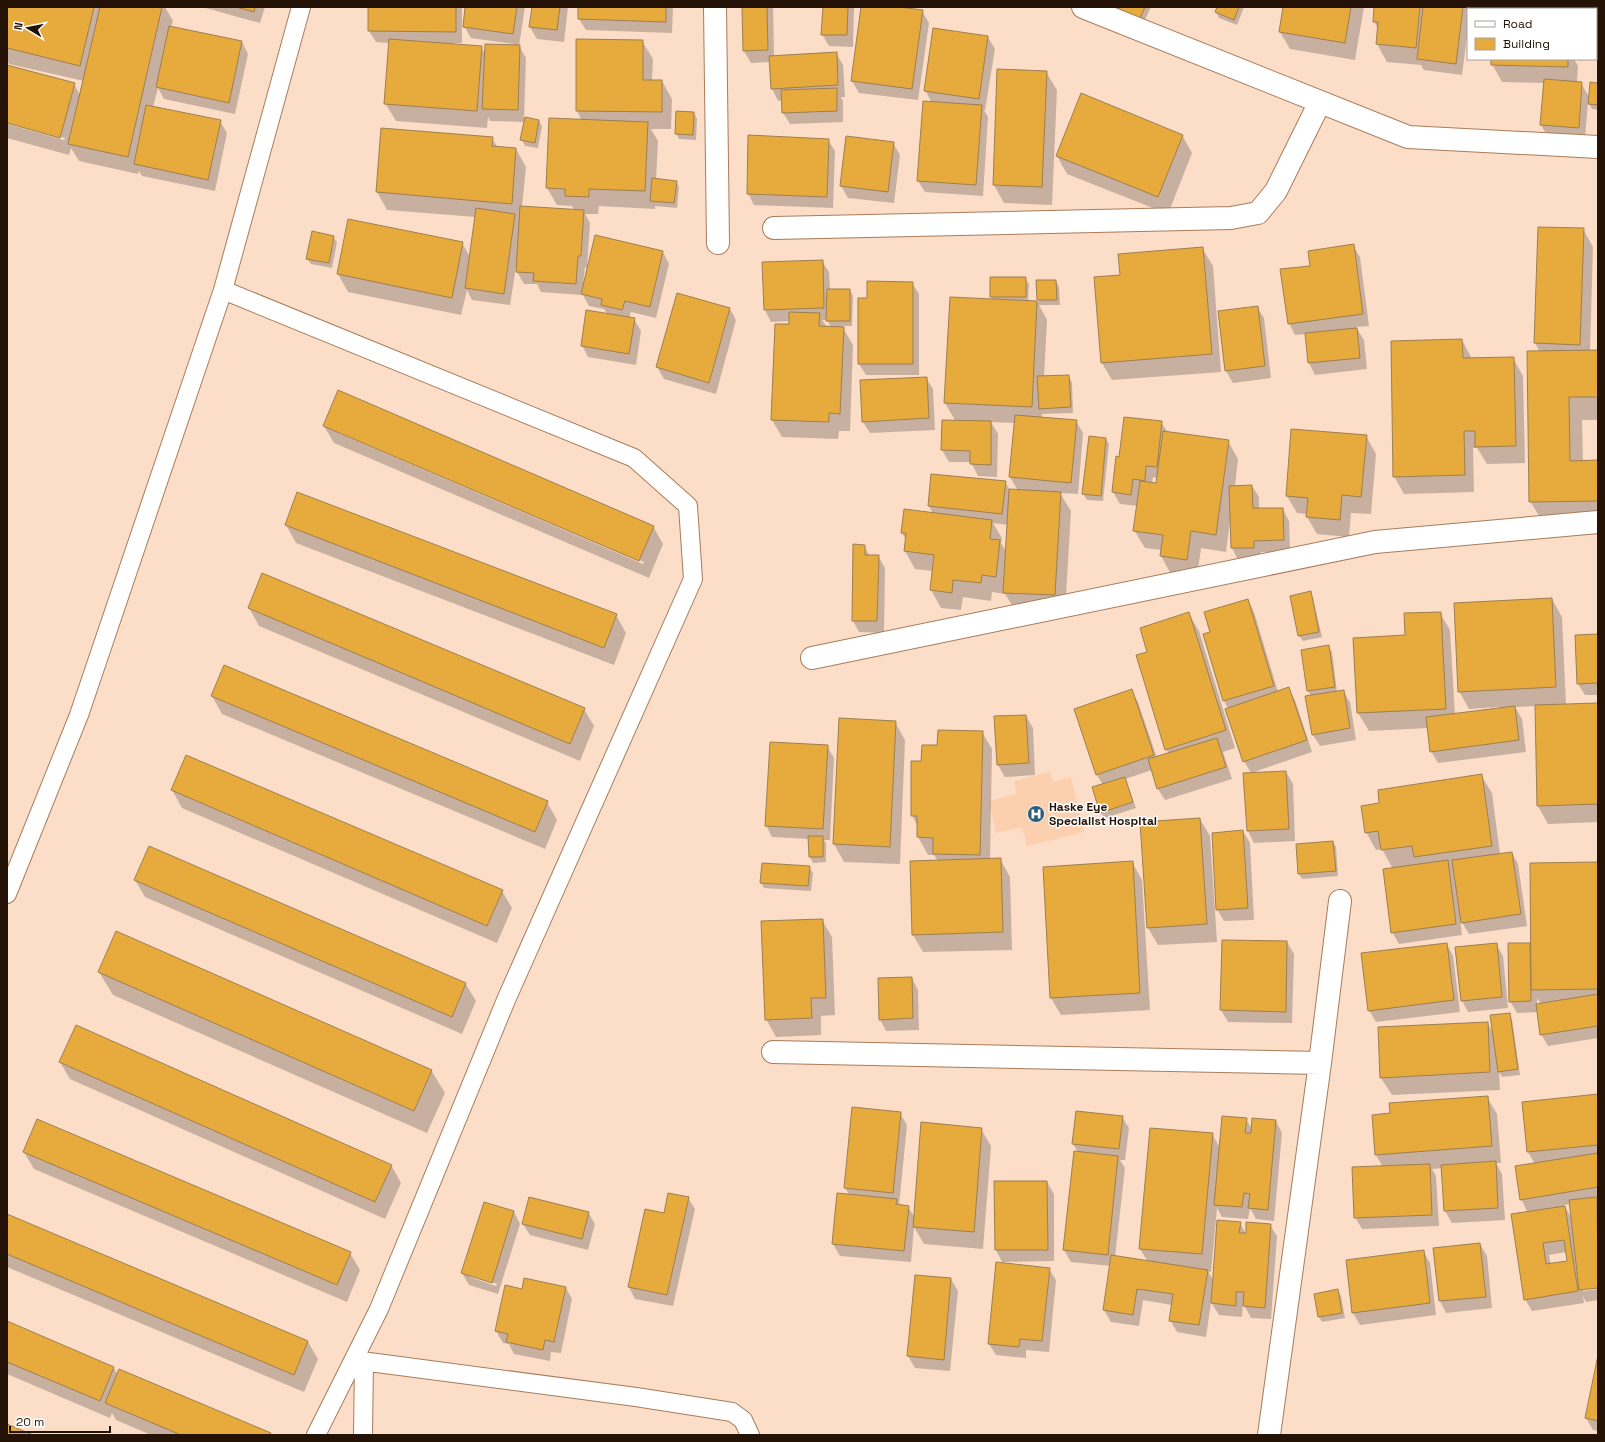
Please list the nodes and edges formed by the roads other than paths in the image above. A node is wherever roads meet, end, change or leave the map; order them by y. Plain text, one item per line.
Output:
1 (301, 7) edge
2 (715, 7) edge
3 (1083, 7) edge
4 (1320, 102) junction
5 (1598, 148) edge
6 (774, 228) dead end
7 (718, 243) dead end
8 (223, 290) junction
9 (1598, 522) edge
10 (812, 658) dead end
11 (7, 894) edge
12 (1340, 901) dead end
13 (773, 1052) dead end
14 (1320, 1063) junction
15 (359, 1361) junction
16 (316, 1435) edge
17 (362, 1435) edge
18 (750, 1435) edge
19 (1269, 1435) edge

1 - 8 lane
2 - 7 street
3 - 4 street
4 - 5 street
4 - 6 street
8 - 11 lane
8 - 15 lane
9 - 10 street
12 - 14 street
13 - 14 street
14 - 19 street
15 - 16 lane
15 - 17 lane
15 - 18 lane

